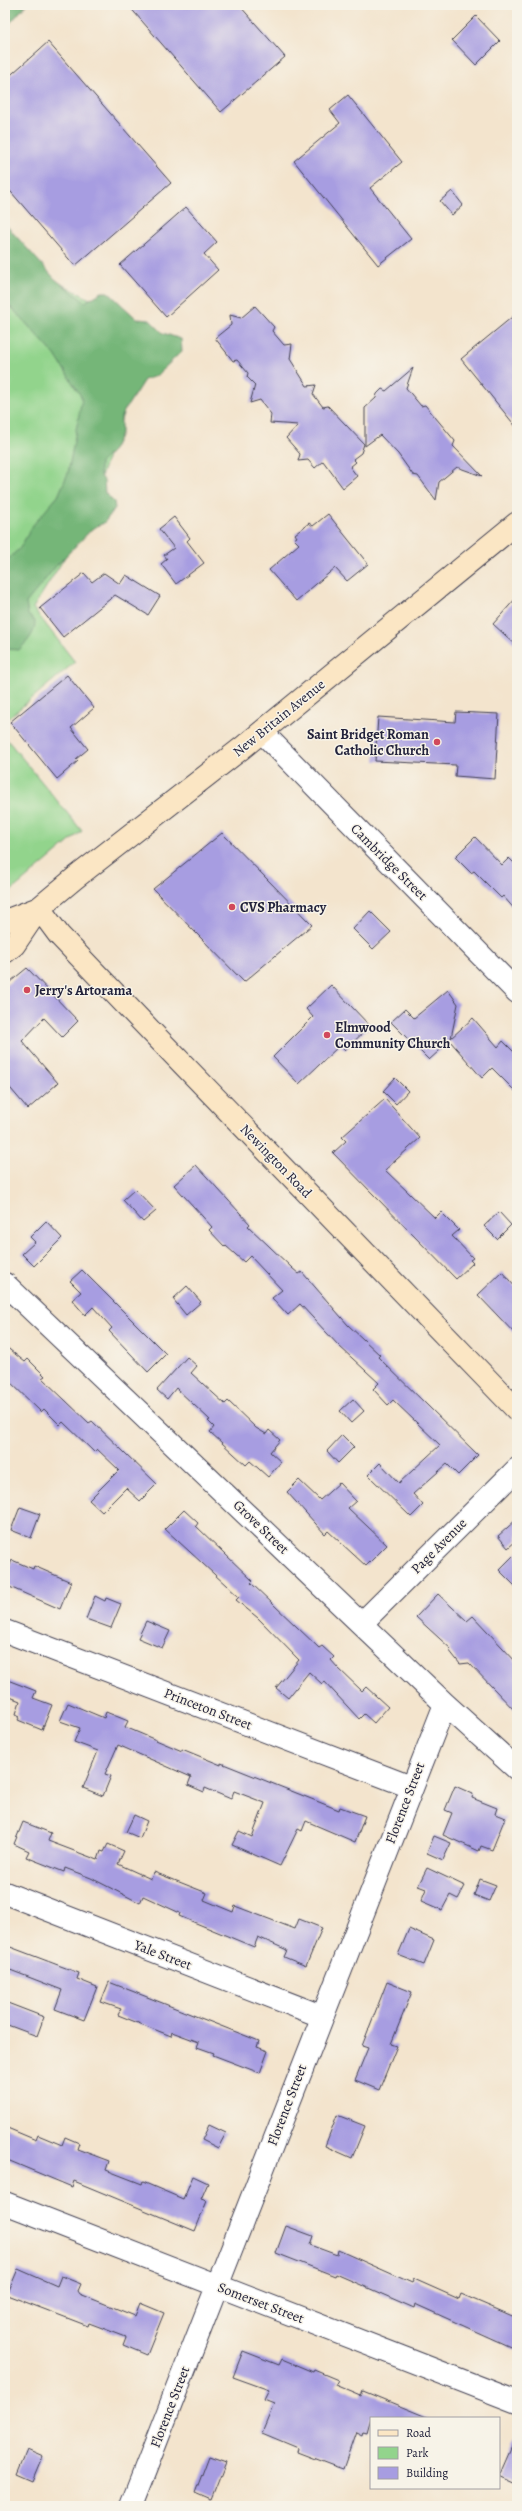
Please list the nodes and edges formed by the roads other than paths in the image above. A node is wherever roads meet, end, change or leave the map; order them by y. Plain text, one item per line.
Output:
1 (514, 529) edge
2 (262, 732) junction
3 (39, 908) junction
4 (5, 921) edge
5 (5, 952) edge
6 (517, 992) edge
7 (5, 1284) edge
8 (517, 1410) edge
9 (517, 1469) edge
10 (362, 1623) junction
11 (5, 1631) edge
12 (444, 1704) junction
13 (517, 1770) edge
14 (411, 1787) junction
15 (5, 1893) edge
16 (322, 2016) junction
17 (5, 2203) edge
18 (217, 2286) junction
19 (517, 2402) edge
20 (131, 2506) edge

1 - 2 main road, New Britain Avenue
2 - 3 main road, New Britain Avenue
2 - 6 street, Cambridge Street
3 - 4 main road, New Britain Avenue
3 - 5 main road, New Britain Avenue
3 - 8 main road, Newington Road
7 - 10 street, Grove Street
9 - 10 street, Page Avenue
10 - 12 street, Grove Street
11 - 14 street, Princeton Street
12 - 13 street, Grove Street
12 - 14 street, Florence Street
14 - 16 street, Florence Street
15 - 16 street, Yale Street
16 - 18 street, Florence Street
17 - 18 street, Somerset Street
18 - 19 street, Somerset Street
18 - 20 street, Florence Street

